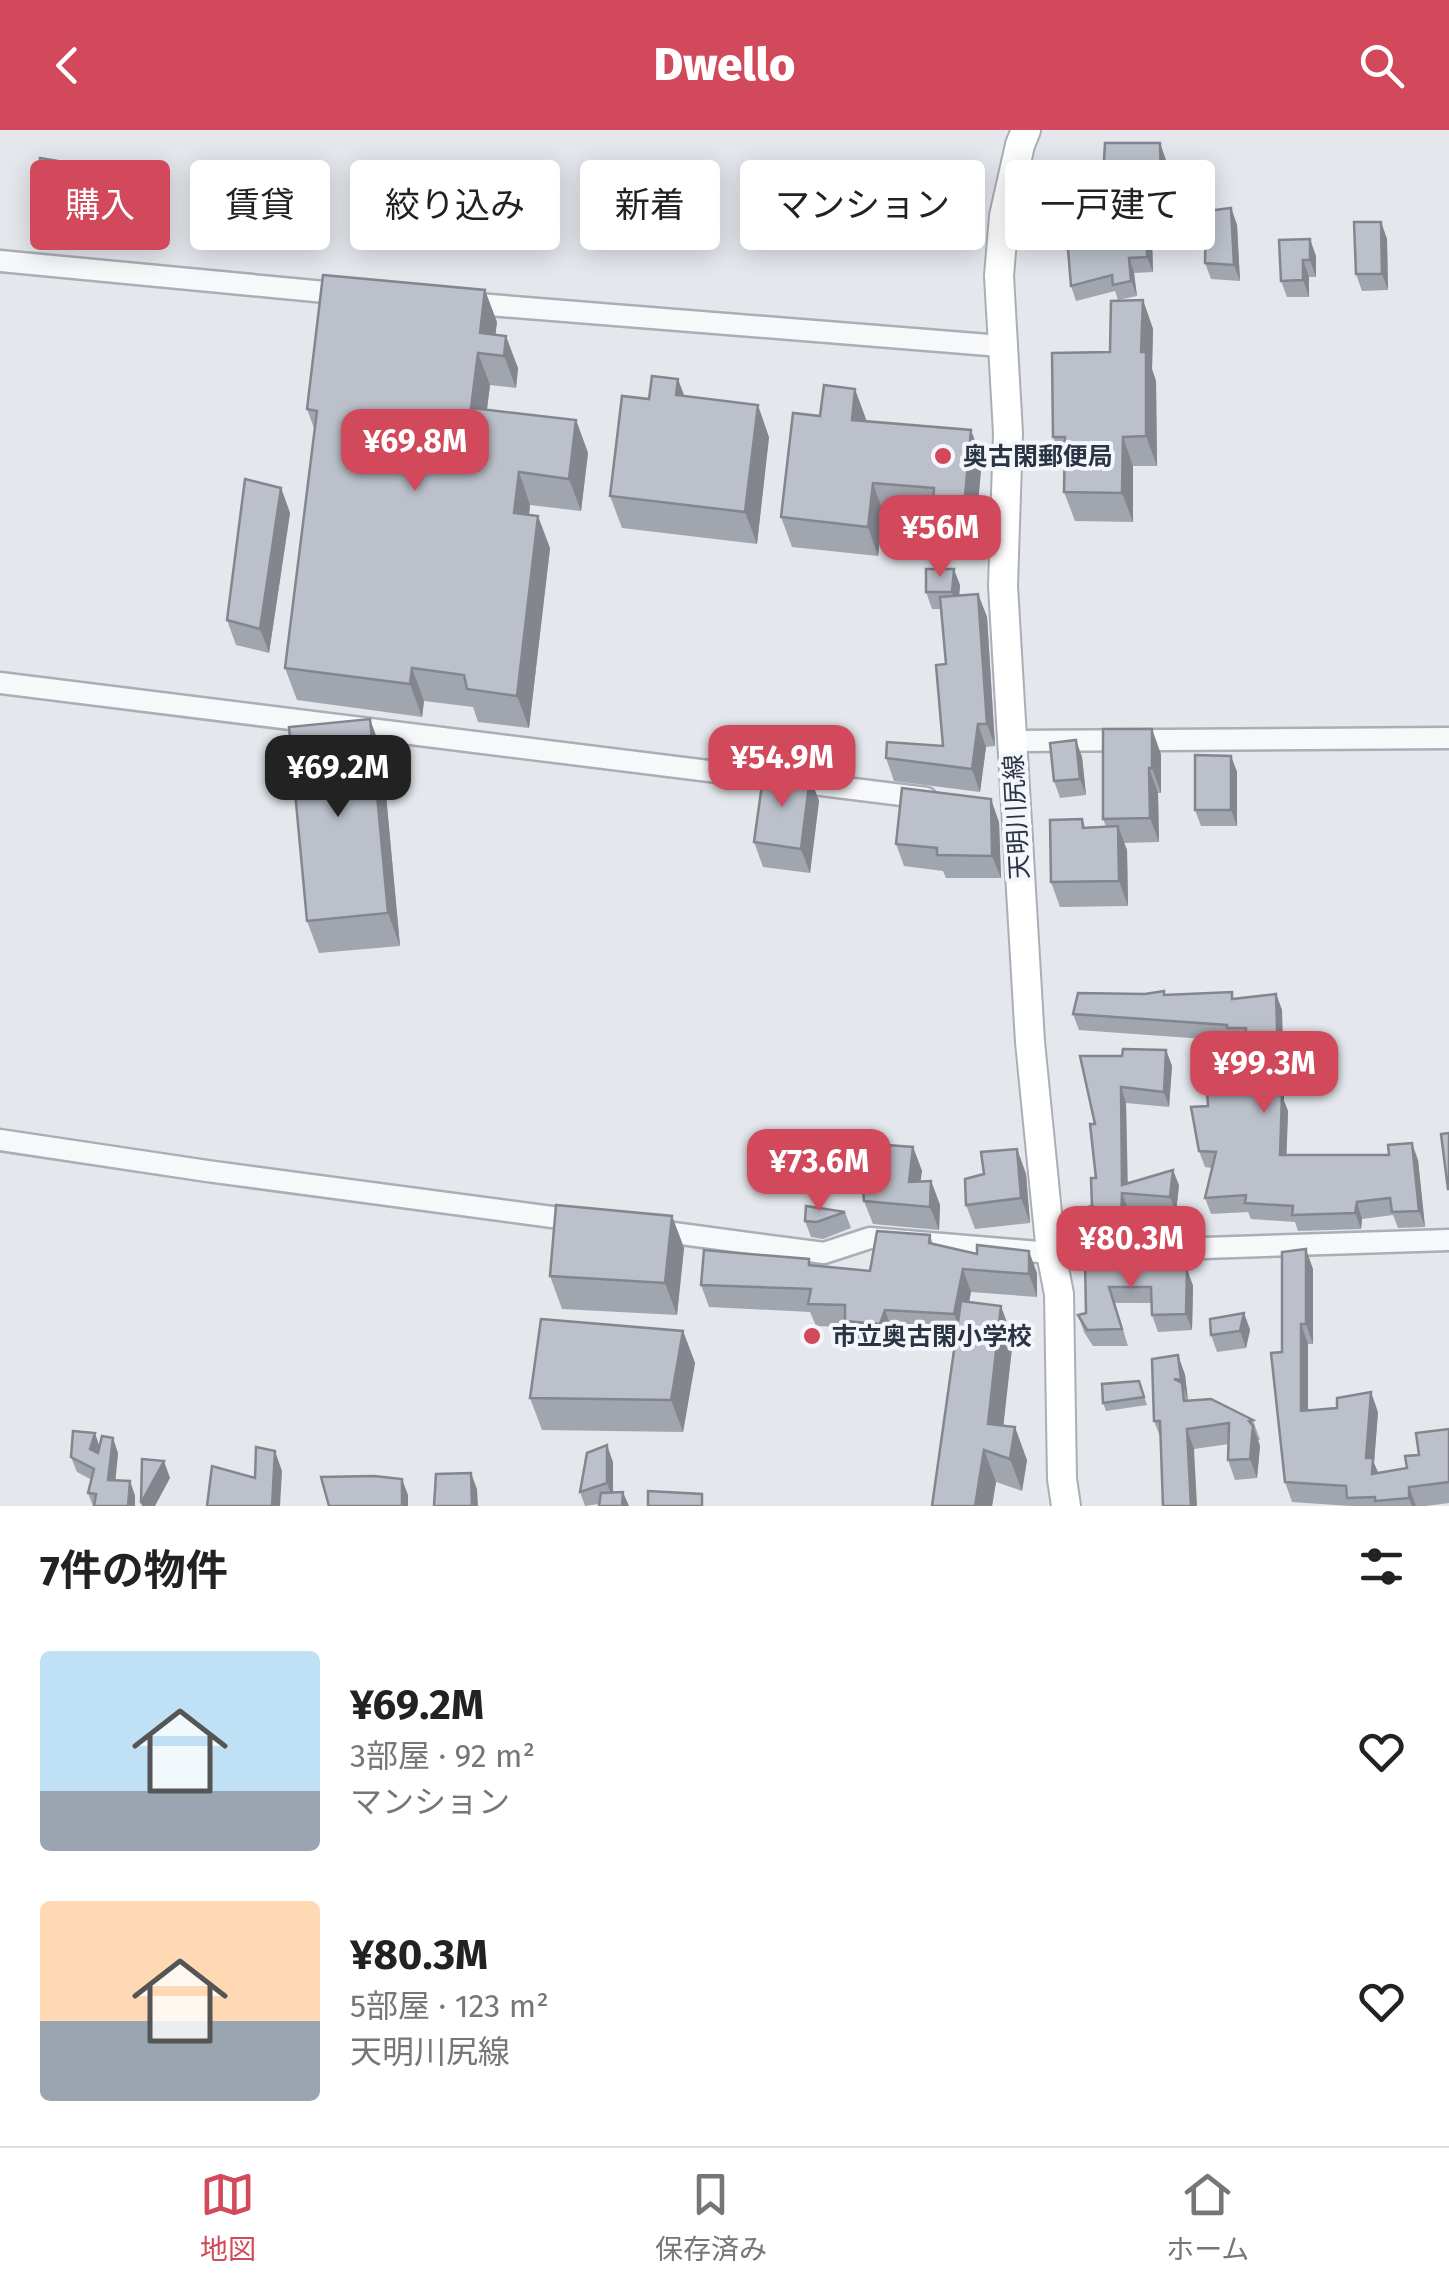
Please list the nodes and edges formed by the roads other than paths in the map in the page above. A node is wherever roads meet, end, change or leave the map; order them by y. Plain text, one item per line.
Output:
1 (1026, 130) edge
2 (0, 260) edge
3 (359, 295) edge
4 (436, 301) edge
5 (1001, 346) junction
6 (0, 683) edge
7 (1449, 738) edge
8 (1012, 741) junction
9 (936, 800) edge
10 (0, 1140) edge
11 (598, 1223) edge
12 (636, 1228) edge
13 (1449, 1240) edge
14 (1051, 1254) junction
15 (1066, 1506) edge

1 - 5 main road, 天明川尻線
2 - 3 street
4 - 5 street
5 - 8 main road, 天明川尻線
6 - 9 street
7 - 8 street
8 - 14 main road, 天明川尻線
10 - 11 street
12 - 14 street
13 - 14 street
14 - 15 main road, 天明川尻線

